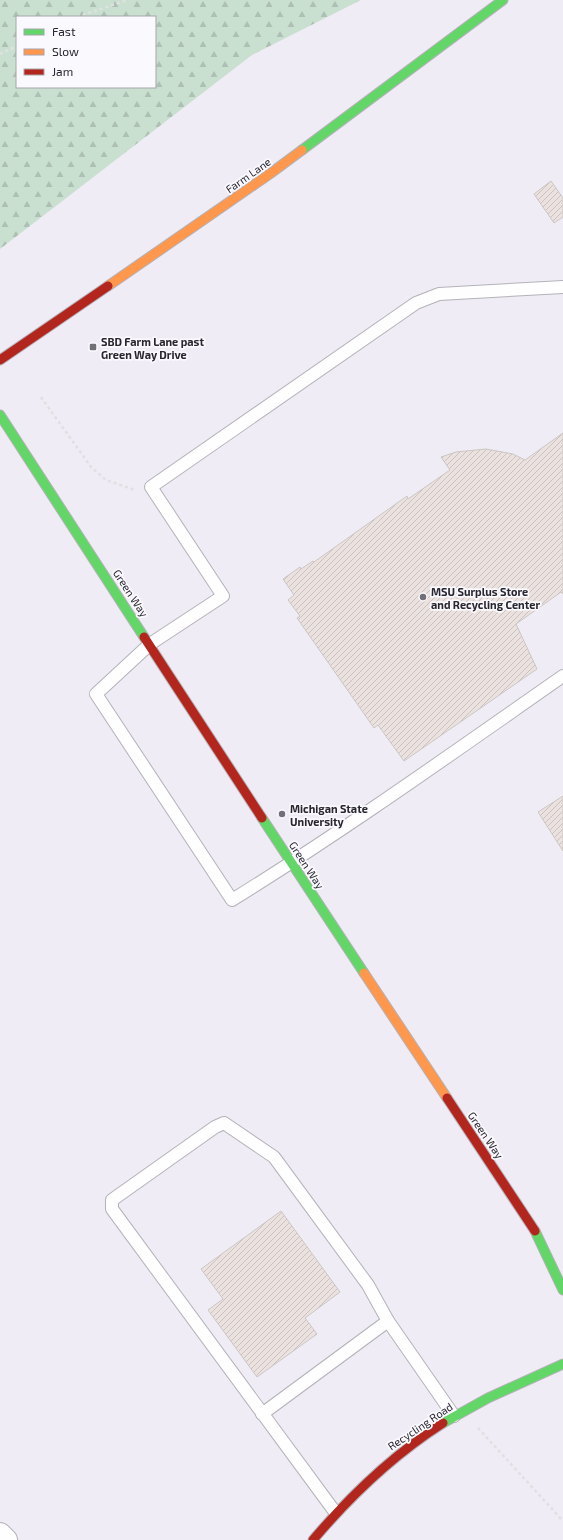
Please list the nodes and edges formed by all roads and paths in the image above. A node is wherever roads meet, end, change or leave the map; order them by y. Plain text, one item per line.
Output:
1 (127, 0) edge
2 (503, 0) edge
3 (80, 16) edge
4 (16, 46) edge
5 (0, 54) edge
6 (563, 287) edge
7 (0, 360) edge
8 (41, 397) dead end
9 (0, 415) edge
10 (152, 487) junction
11 (150, 644) junction
12 (563, 676) edge
13 (291, 863) junction
14 (563, 1290) edge
15 (388, 1320) junction
16 (563, 1364) edge
17 (262, 1414) junction
18 (454, 1416) junction
19 (476, 1425) dead end
20 (335, 1512) junction
21 (563, 1521) edge
22 (0, 1534) edge
23 (6, 1540) edge
24 (313, 1540) edge

1 - 3 path
2 - 7 street, Farm Lane
4 - 5 path
6 - 10 lane
8 - 10 path
9 - 11 street, Green Way
10 - 11 lane
11 - 13 street, Green Way
11 - 13 lane
12 - 13 lane
13 - 14 street, Green Way
15 - 17 lane
15 - 17 lane
15 - 18 lane
16 - 18 street, Recycling Road
17 - 20 lane
18 - 20 street, Recycling Road
19 - 21 path
20 - 24 street, Recycling Road
22 - 23 street

